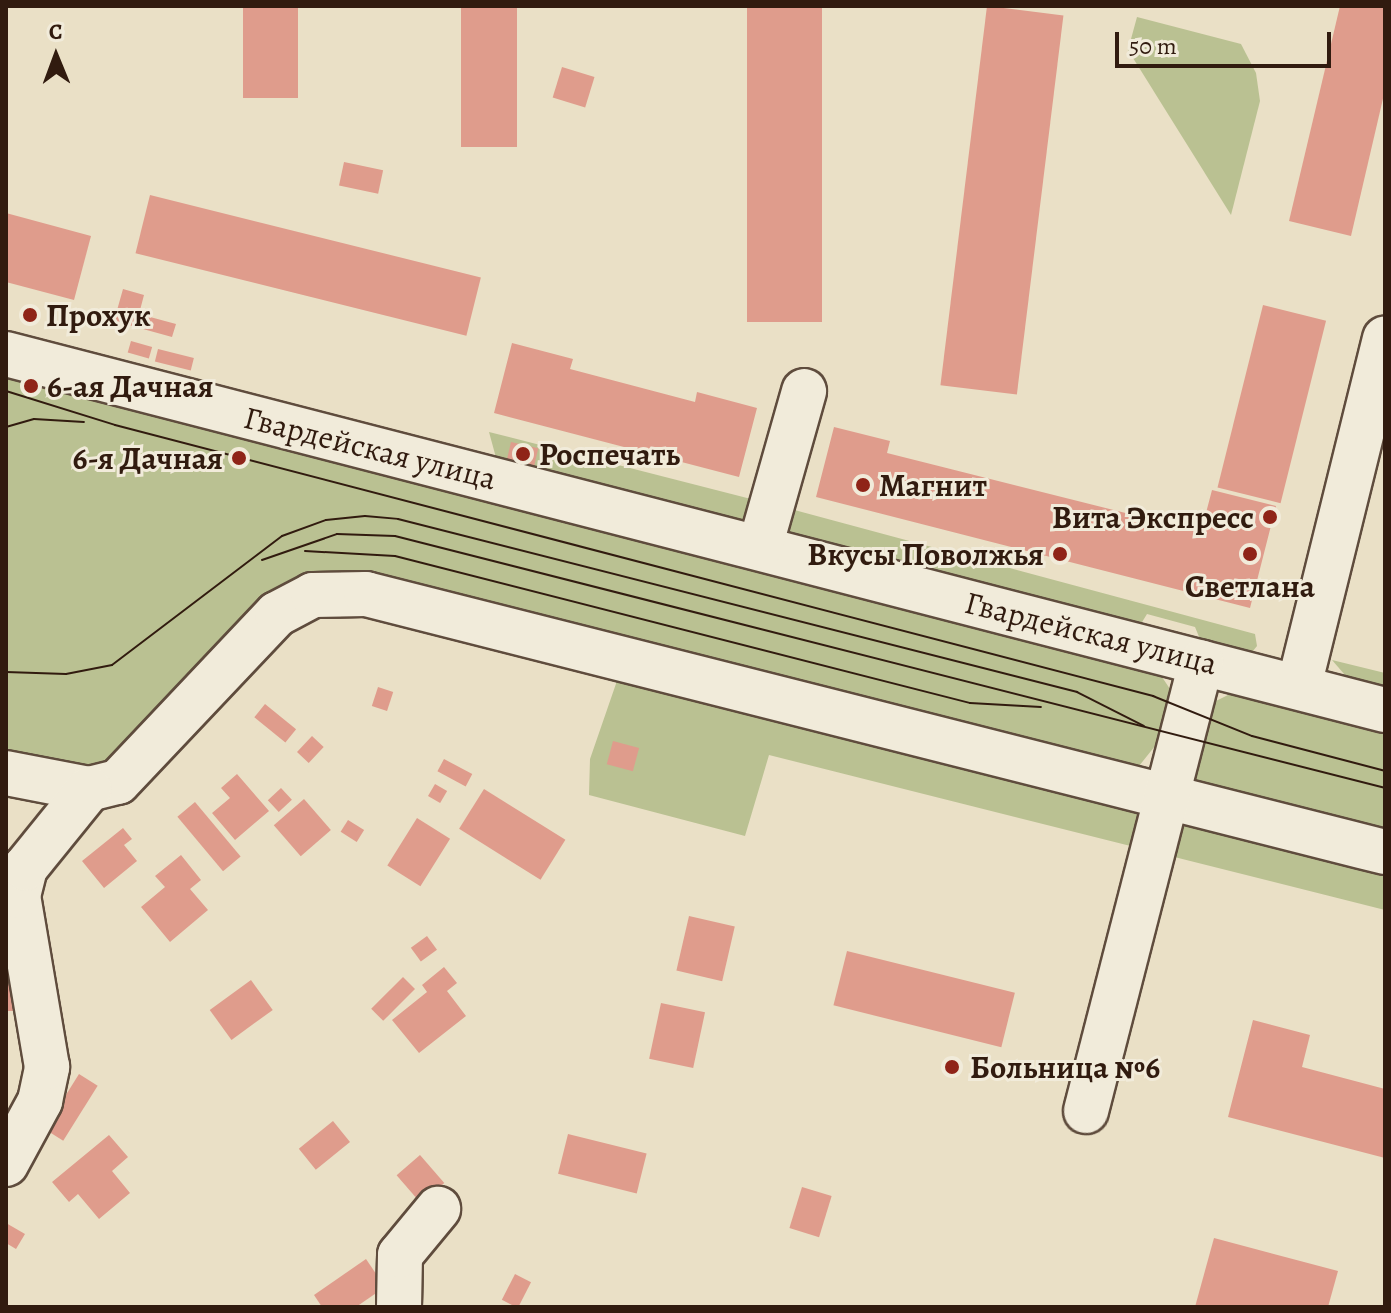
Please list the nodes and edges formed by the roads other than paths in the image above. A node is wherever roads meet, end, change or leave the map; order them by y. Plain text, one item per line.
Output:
1 (1385, 338) edge
2 (6, 354) edge
3 (804, 391) dead end
4 (760, 547) junction
5 (1201, 662) junction
6 (1299, 686) junction
7 (1385, 710) edge
8 (6, 773) edge
9 (89, 789) junction
10 (1167, 797) junction
11 (1385, 852) edge
12 (1086, 1111) dead end
13 (6, 1164) edge
14 (438, 1209) dead end
15 (399, 1307) edge

1 - 6 street
2 - 4 street, Гвардейская улица
3 - 4 street
4 - 5 street, Гвардейская улица
5 - 6 street, Гвардейская улица
5 - 10 street
6 - 7 street, Гвардейская улица
8 - 9 street
9 - 10 street
9 - 13 street
10 - 11 street
10 - 12 street
14 - 15 street

